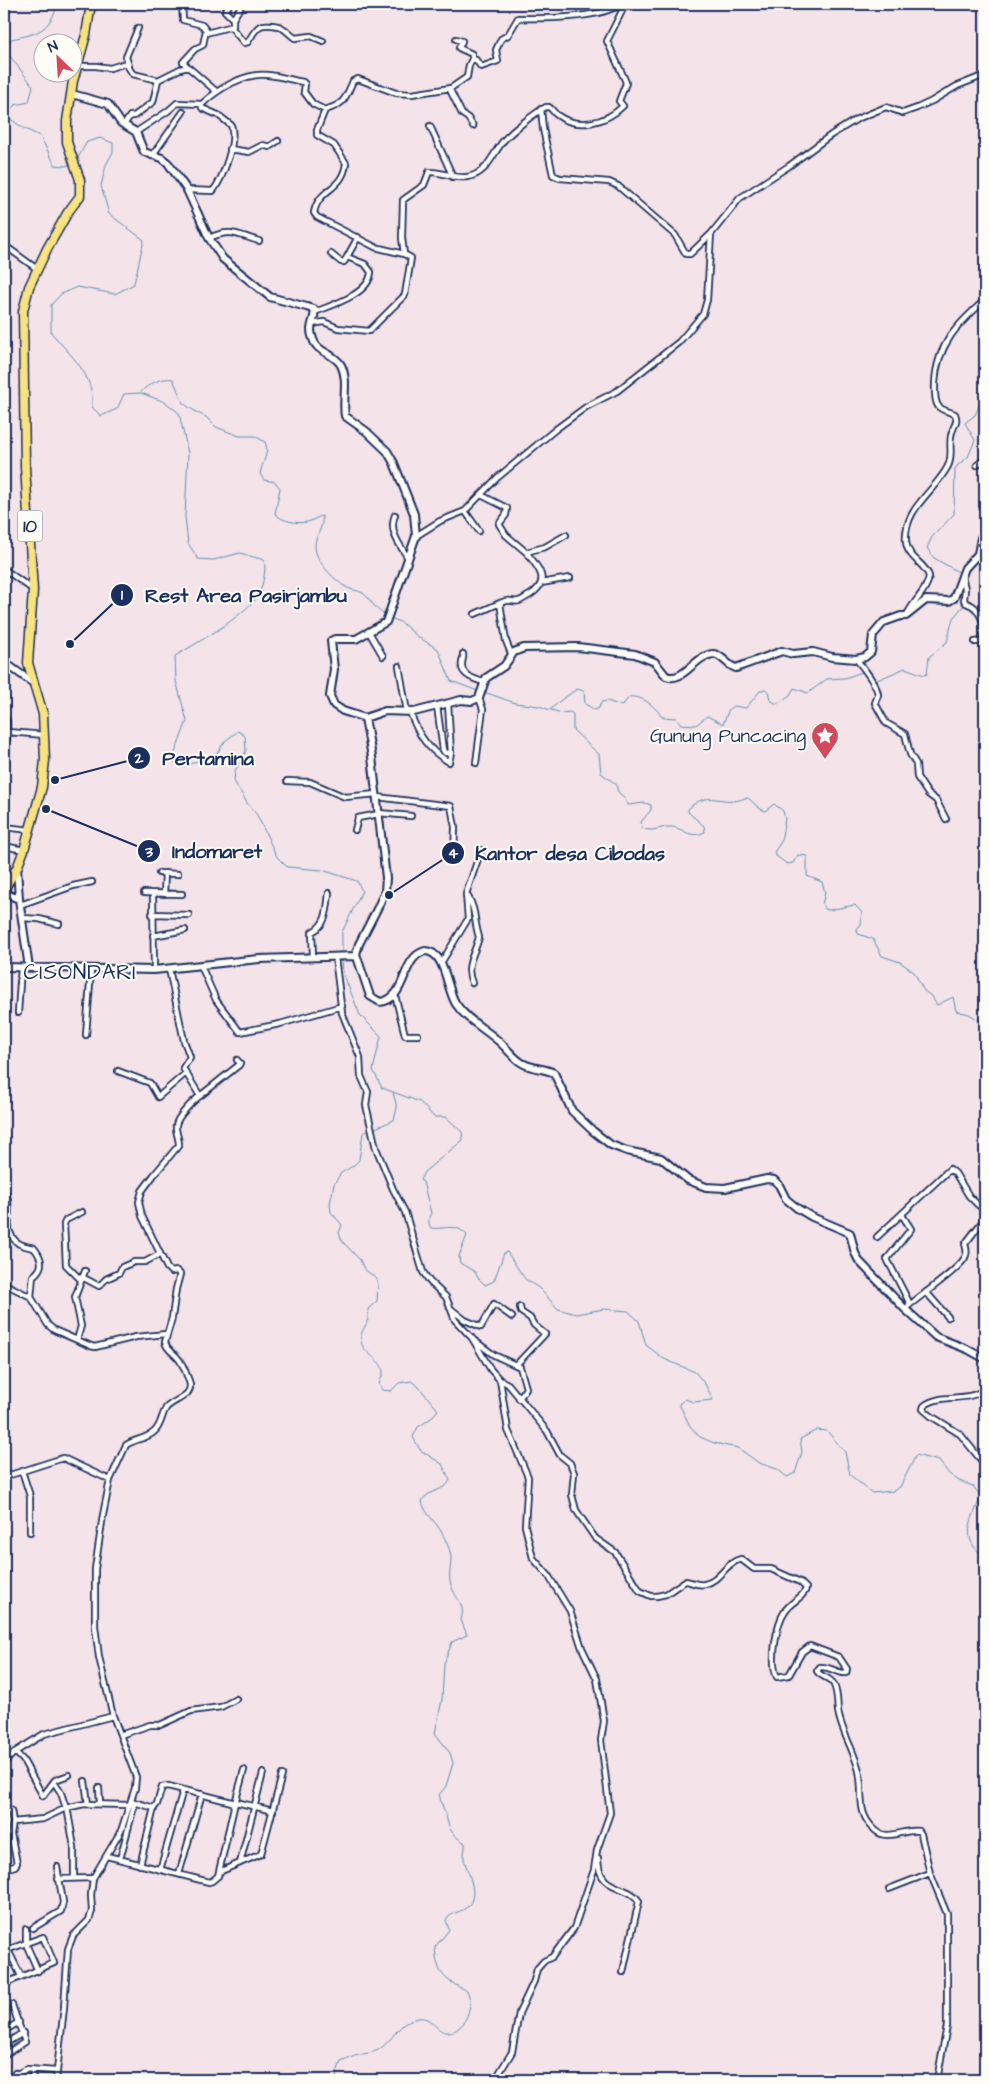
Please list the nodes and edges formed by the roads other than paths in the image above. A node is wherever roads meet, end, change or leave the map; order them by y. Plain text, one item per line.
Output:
1 (91, 4) edge
2 (182, 4) edge
3 (226, 4) edge
4 (620, 5) edge
5 (241, 6) dead end
6 (233, 20) junction
7 (231, 27) junction
8 (138, 28) dead end
9 (206, 33) junction
10 (456, 38) dead end
11 (323, 41) dead end
12 (82, 49) edge
13 (472, 59) junction
14 (82, 66) edge
15 (128, 67) junction
16 (188, 67) junction
17 (985, 75) edge
18 (158, 80) junction
19 (74, 82) edge
20 (449, 88) junction
21 (217, 92) junction
22 (72, 94) junction
23 (202, 104) junction
24 (542, 109) junction
25 (325, 110) junction
26 (183, 112) dead end
27 (124, 125) junction
28 (430, 126) dead end
29 (473, 126) dead end
30 (136, 132) junction
31 (278, 140) dead end
32 (230, 149) junction
33 (152, 156) junction
34 (453, 177) junction
35 (187, 190) junction
36 (712, 234) junction
37 (358, 237) junction
38 (209, 238) junction
39 (259, 241) dead end
40 (4, 245) edge
41 (332, 254) dead end
42 (404, 254) junction
43 (347, 257) junction
44 (37, 269) junction
45 (985, 300) edge
46 (315, 312) junction
47 (310, 324) junction
48 (985, 462) edge
49 (977, 465) dead end
50 (481, 495) junction
51 (465, 511) junction
52 (395, 515) dead end
53 (479, 530) dead end
54 (985, 533) edge
55 (566, 535) dead end
56 (416, 536) junction
57 (526, 552) junction
58 (408, 558) junction
59 (4, 569) edge
60 (961, 576) junction
61 (570, 578) dead end
62 (541, 583) junction
63 (33, 590) junction
64 (500, 603) junction
65 (475, 614) dead end
66 (906, 616) junction
67 (985, 626) edge
68 (369, 632) junction
69 (975, 642) dead end
70 (985, 642) edge
71 (463, 654) dead end
72 (383, 656) dead end
73 (512, 656) junction
74 (856, 659) junction
75 (4, 662) edge
76 (398, 666) dead end
77 (34, 683) junction
78 (483, 684) junction
79 (479, 696) junction
80 (448, 704) junction
81 (437, 706) junction
82 (409, 712) junction
83 (4, 718) edge
84 (365, 718) junction
85 (8, 732) junction
86 (45, 735) junction
87 (6, 739) dead end
88 (451, 753) junction
89 (476, 763) dead end
90 (287, 781) dead end
91 (377, 795) junction
92 (379, 814) junction
93 (411, 816) dead end
94 (946, 819) dead end
95 (4, 827) edge
96 (30, 830) junction
97 (355, 830) dead end
98 (4, 846) edge
99 (24, 850) junction
100 (481, 850) dead end
101 (454, 854) dead end
102 (17, 868) junction
103 (159, 873) dead end
104 (165, 873) junction
105 (178, 874) dead end
106 (92, 882) dead end
107 (4, 889) edge
108 (144, 893) dead end
109 (328, 893) dead end
110 (4, 894) edge
111 (153, 894) junction
112 (164, 894) junction
113 (182, 894) dead end
114 (466, 894) junction
115 (20, 902) junction
116 (152, 914) junction
117 (189, 915) dead end
118 (22, 918) junction
119 (60, 924) dead end
120 (185, 930) dead end
121 (153, 936) junction
122 (356, 956) junction
123 (313, 957) junction
124 (336, 957) junction
125 (441, 962) junction
126 (202, 966) junction
127 (4, 967) edge
128 (21, 968) junction
129 (30, 968) junction
130 (91, 970) junction
131 (154, 970) junction
132 (169, 970) junction
133 (472, 983) dead end
134 (395, 995) junction
135 (337, 1008) junction
136 (18, 1013) dead end
137 (86, 1035) dead end
138 (418, 1035) dead end
139 (237, 1060) dead end
140 (118, 1072) dead end
141 (186, 1073) junction
142 (200, 1096) junction
143 (4, 1190) edge
144 (984, 1207) edge
145 (82, 1212) dead end
146 (902, 1215) junction
147 (985, 1218) edge
148 (877, 1238) dead end
149 (160, 1254) junction
150 (85, 1271) dead end
151 (81, 1278) junction
152 (4, 1280) edge
153 (926, 1292) junction
154 (31, 1297) junction
155 (907, 1306) junction
156 (449, 1307) junction
157 (520, 1307) dead end
158 (512, 1317) dead end
159 (948, 1317) dead end
160 (166, 1334) junction
161 (472, 1338) junction
162 (77, 1340) junction
163 (985, 1359) edge
164 (516, 1365) junction
165 (500, 1380) junction
166 (985, 1389) edge
167 (519, 1399) junction
168 (985, 1465) edge
169 (22, 1471) junction
170 (4, 1478) edge
171 (110, 1480) junction
172 (30, 1532) dead end
173 (236, 1699) dead end
174 (113, 1716) junction
175 (120, 1734) junction
176 (15, 1752) junction
177 (4, 1763) edge
178 (244, 1770) dead end
179 (263, 1773) dead end
180 (69, 1775) dead end
181 (282, 1775) dead end
182 (85, 1781) dead end
183 (54, 1782) junction
184 (99, 1788) dead end
185 (182, 1790) junction
186 (202, 1794) junction
187 (132, 1803) junction
188 (88, 1804) junction
189 (100, 1804) junction
190 (235, 1805) junction
191 (254, 1807) junction
192 (4, 1808) edge
193 (66, 1808) junction
194 (154, 1808) junction
195 (273, 1811) junction
196 (13, 1822) junction
197 (598, 1846) junction
198 (107, 1856) junction
199 (120, 1859) junction
200 (240, 1863) junction
201 (140, 1865) junction
202 (57, 1867) dead end
203 (4, 1869) edge
204 (160, 1870) junction
205 (219, 1872) junction
206 (930, 1873) junction
207 (179, 1874) junction
208 (74, 1878) junction
209 (93, 1878) junction
210 (58, 1879) junction
211 (889, 1889) dead end
212 (33, 1928) dead end
213 (26, 1929) dead end
214 (26, 1944) junction
215 (6, 1951) edge
216 (38, 1971) junction
217 (623, 1972) dead end
218 (21, 1976) junction
219 (4, 1984) edge
220 (4, 2006) edge
221 (19, 2022) junction
222 (4, 2030) edge
223 (23, 2033) junction
224 (4, 2045) edge
225 (32, 2069) junction
226 (56, 2071) junction
227 (15, 2074) junction
228 (4, 2080) edge
229 (19, 2080) edge
230 (33, 2080) edge
231 (56, 2080) edge
232 (495, 2080) edge
233 (937, 2080) edge

1 - 12 highway, 10
2 - 9 street
3 - 6 street
4 - 13 street
4 - 24 street
5 - 6 street
6 - 7 street
7 - 9 street
7 - 11 street
8 - 15 street
9 - 16 street
10 - 13 street
13 - 20 street
14 - 15 street
15 - 18 street
16 - 18 street
16 - 21 street
17 - 36 street
18 - 27 street
19 - 22 highway, 10
20 - 25 street
20 - 29 street
21 - 23 street
21 - 25 street
22 - 27 main road
22 - 44 highway, 10
23 - 30 street
23 - 32 street
24 - 34 street
24 - 36 street
25 - 37 street
26 - 33 street
27 - 30 main road
28 - 34 street
30 - 33 main road
31 - 32 street
32 - 35 street
33 - 35 main road
34 - 42 street
35 - 38 main road
36 - 50 street
37 - 42 street
37 - 43 street
38 - 39 street
38 - 46 main road
40 - 44 street
41 - 43 street
42 - 47 street
43 - 46 street
44 - 63 highway, 10
45 - 66 street
46 - 47 main road
47 - 56 main road
48 - 49 street
50 - 51 street
50 - 57 street
51 - 53 street
51 - 56 street
52 - 58 street
54 - 60 main road
55 - 57 street
56 - 58 main road
57 - 62 street
58 - 68 main road
59 - 63 street
60 - 66 main road
60 - 67 street
61 - 62 street
62 - 64 street
63 - 77 highway, 10
64 - 65 street
64 - 73 street
66 - 74 main road
68 - 72 street
68 - 84 main road
69 - 70 street
71 - 78 street
73 - 74 main road
73 - 78 main road
74 - 94 street
75 - 77 main road
76 - 82 street
77 - 86 highway, 10
78 - 79 main road
79 - 80 main road
79 - 89 street
80 - 81 main road
80 - 88 street
81 - 82 main road
81 - 88 street
82 - 84 main road
82 - 88 street
83 - 85 street
84 - 91 main road
85 - 86 street
85 - 87 street
86 - 96 highway, 10
90 - 91 street
91 - 92 main road
91 - 101 street
92 - 93 street
92 - 97 street
92 - 122 main road
95 - 96 street
96 - 99 highway, 10
98 - 99 street
99 - 102 highway, 10
100 - 114 street
102 - 107 highway, 10
102 - 115 main road
103 - 104 street
104 - 105 street
104 - 112 street
106 - 115 street
108 - 111 street
109 - 123 street
110 - 115 main road
111 - 112 street
111 - 116 street
112 - 113 street
114 - 125 street
114 - 133 street
115 - 118 main road
116 - 117 street
116 - 121 street
118 - 119 street
118 - 129 main road
120 - 121 street
121 - 131 street
122 - 124 main road
122 - 134 main road
123 - 124 main road
123 - 126 main road
124 - 135 street
125 - 134 main road
125 - 155 main road
126 - 132 main road
126 - 135 street
127 - 128 main road
128 - 129 main road
128 - 136 street
129 - 130 main road
130 - 131 main road
130 - 137 street
131 - 132 main road
132 - 141 street
134 - 138 street
135 - 156 street
139 - 142 street
140 - 141 street
141 - 142 street
142 - 149 street
143 - 154 street
144 - 146 street
145 - 151 street
146 - 148 street
146 - 155 street
147 - 153 street
149 - 151 street
149 - 160 street
150 - 151 street
151 - 162 street
152 - 154 street
153 - 155 street
153 - 159 street
154 - 162 street
155 - 163 main road
156 - 158 street
156 - 161 street
157 - 164 street
160 - 162 street
160 - 171 street
161 - 164 street
161 - 165 street
164 - 167 street
165 - 167 street
165 - 197 street
166 - 168 street
167 - 206 street
169 - 170 street
169 - 171 street
169 - 172 street
171 - 174 street
173 - 175 street
174 - 175 street
174 - 176 street
175 - 187 street
176 - 177 street
176 - 183 street
178 - 190 street
179 - 191 street
180 - 183 street
181 - 195 street
182 - 188 street
183 - 193 street
184 - 189 street
185 - 186 street
185 - 194 street
185 - 204 street
186 - 190 street
186 - 207 street
187 - 189 street
187 - 194 street
187 - 198 street
187 - 199 street
188 - 189 street
188 - 193 street
190 - 191 street
190 - 205 street
191 - 195 street
191 - 200 street
192 - 196 street
193 - 196 street
193 - 208 street
194 - 201 street
195 - 200 street
196 - 203 street
197 - 217 street
197 - 232 street
198 - 199 street
198 - 209 street
199 - 201 street
200 - 205 street
201 - 204 street
202 - 210 street
204 - 207 street
205 - 207 street
206 - 211 street
206 - 233 street
208 - 209 street
208 - 210 street
209 - 226 street
210 - 212 street
213 - 214 street
214 - 215 street
214 - 216 street
214 - 216 street
215 - 218 street
216 - 218 street
218 - 219 street
220 - 221 street
221 - 222 street
221 - 223 street
223 - 224 street
223 - 224 street
225 - 226 street
225 - 227 street
225 - 230 street
226 - 231 street
227 - 228 street
227 - 229 street

